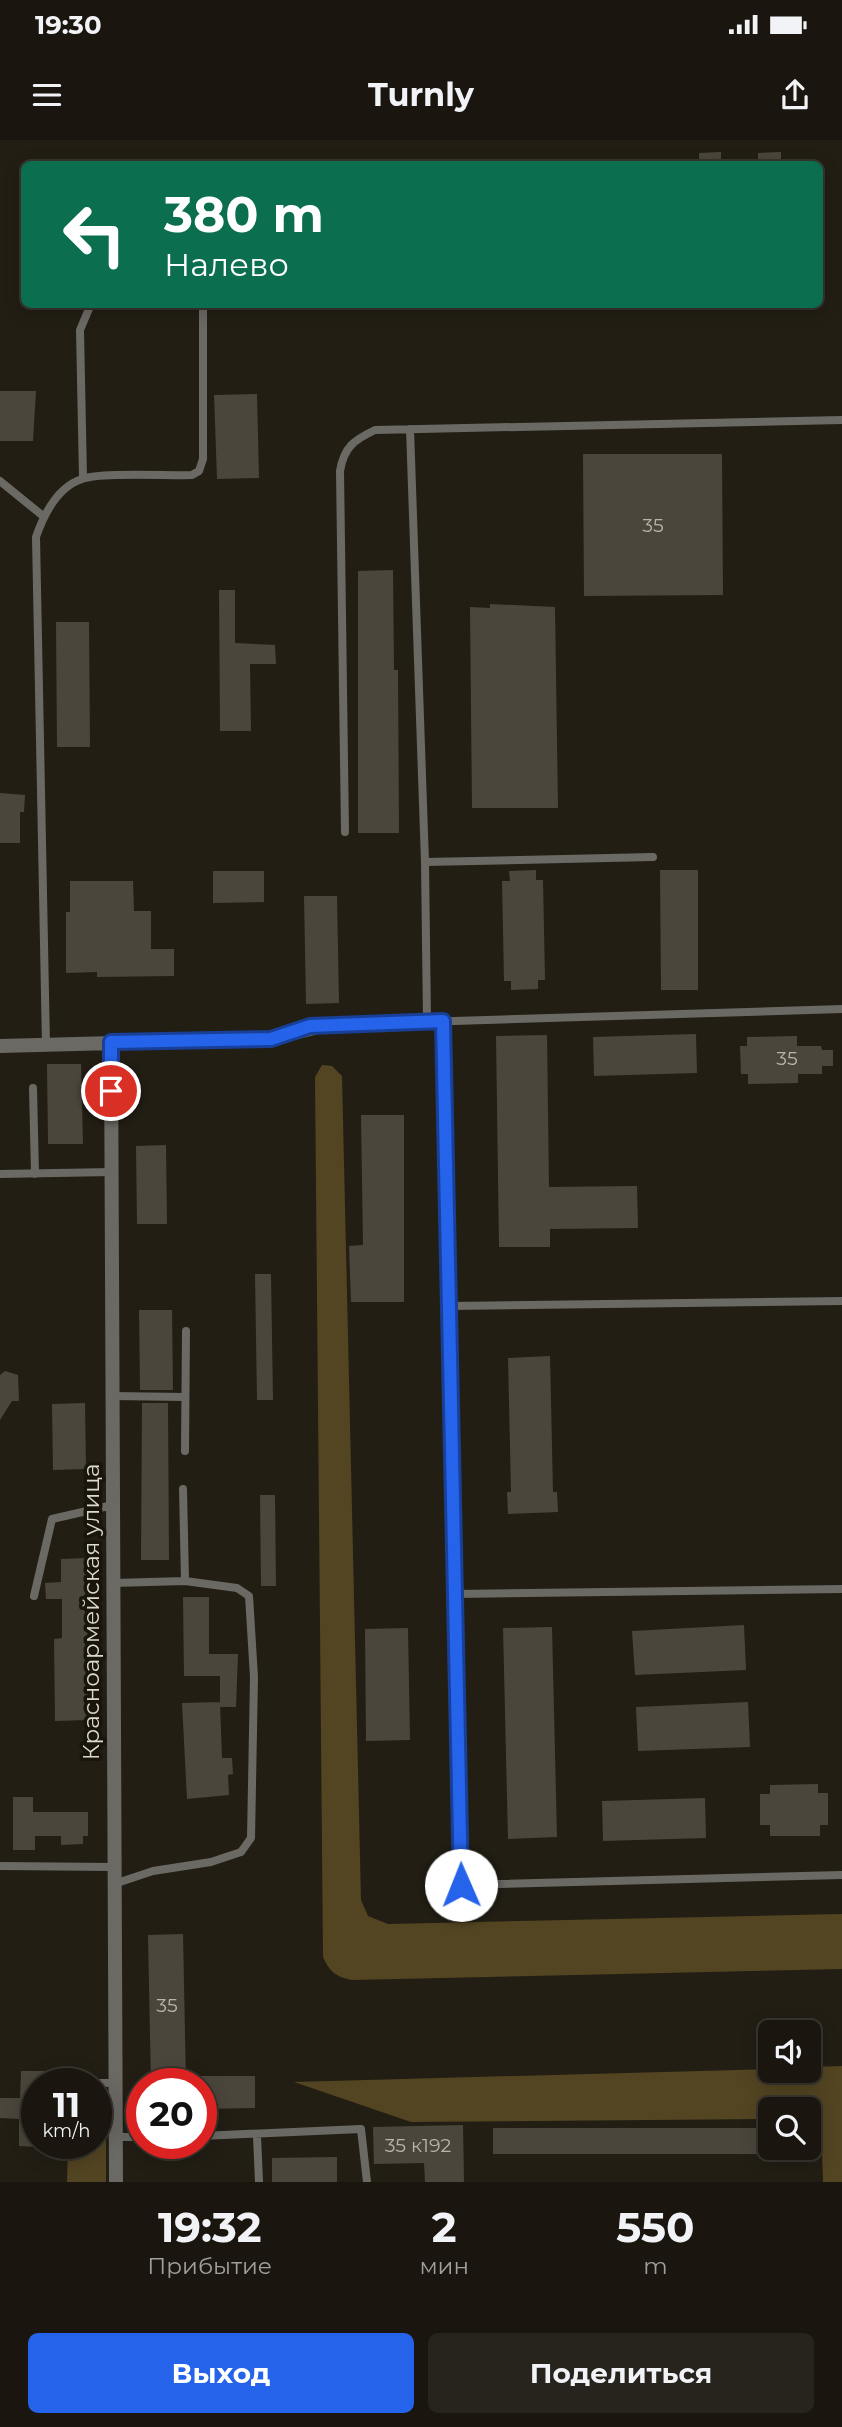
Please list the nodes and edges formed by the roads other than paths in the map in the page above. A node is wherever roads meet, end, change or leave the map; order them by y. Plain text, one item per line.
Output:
1 (89, 308) edge
2 (203, 308) edge
3 (842, 420) edge
4 (410, 429) junction
5 (83, 478) junction
6 (0, 481) edge
7 (43, 516) junction
8 (345, 832) dead end
9 (653, 857) dead end
10 (425, 862) junction
11 (842, 1009) edge
12 (427, 1021) junction
13 (443, 1021) junction
14 (326, 1025) joint
15 (111, 1042) junction
16 (46, 1045) junction
17 (0, 1046) edge
18 (33, 1088) dead end
19 (112, 1172) junction
20 (0, 1174) edge
21 (35, 1174) junction
22 (842, 1301) edge
23 (449, 1306) junction
24 (186, 1331) dead end
25 (113, 1396) junction
26 (185, 1397) junction
27 (185, 1451) dead end
28 (183, 1489) dead end
29 (113, 1505) junction
30 (185, 1581) junction
31 (113, 1583) junction
32 (842, 1589) edge
33 (455, 1594) junction
34 (34, 1596) dead end
35 (0, 1866) edge
36 (114, 1867) junction
37 (842, 1875) edge
38 (114, 1884) junction
39 (115, 2083) joint
40 (217, 2136) edge
41 (257, 2136) junction
42 (117, 2137) junction
43 (126, 2137) edge
44 (116, 2182) edge
45 (259, 2182) edge
46 (367, 2182) edge

1 - 5 lane
2 - 5 lane
3 - 4 lane
4 - 8 lane
4 - 10 lane
5 - 7 lane
6 - 7 lane
7 - 16 lane
9 - 10 lane
10 - 12 lane
11 - 13 lane
12 - 13 lane
12 - 14 lane
13 - 23 lane
14 - 15 street
15 - 16 street
15 - 19 street, Красноармейская улица
16 - 17 street
18 - 21 lane
19 - 21 lane
19 - 25 street, Красноармейская улица
20 - 21 lane
22 - 23 lane
23 - 33 lane
24 - 26 lane
25 - 26 lane
25 - 29 street, Красноармейская улица
26 - 27 lane
28 - 30 lane
29 - 31 street, Красноармейская улица
29 - 34 lane
30 - 31 lane
30 - 38 lane
31 - 36 street, Красноармейская улица
32 - 33 lane
33 - 37 lane
35 - 36 lane
36 - 38 street, Красноармейская улица
38 - 39 street, Красноармейская улица
39 - 42 street, Красноармейская улица
40 - 41 lane
41 - 45 lane
41 - 46 lane
42 - 43 lane
42 - 44 street, Красноармейская улица

